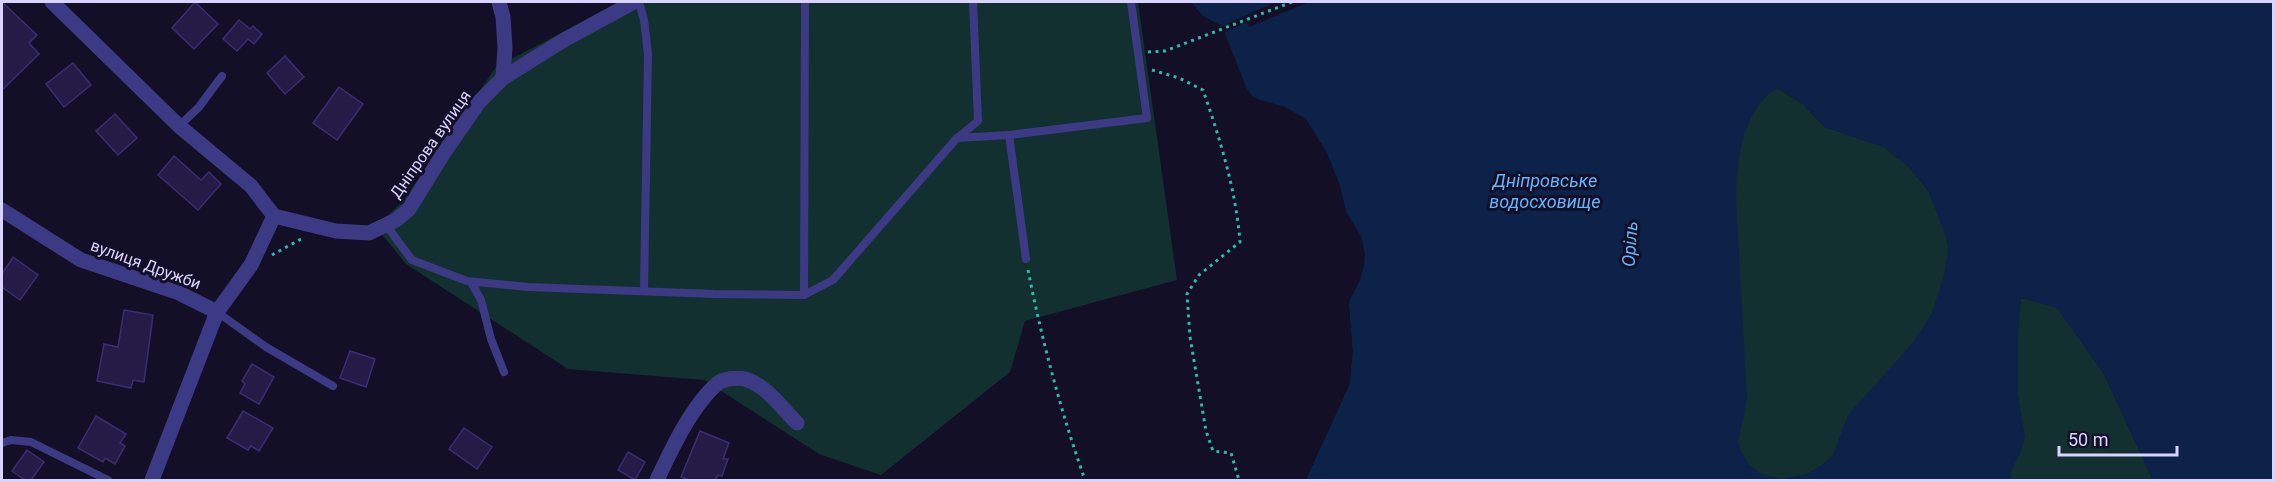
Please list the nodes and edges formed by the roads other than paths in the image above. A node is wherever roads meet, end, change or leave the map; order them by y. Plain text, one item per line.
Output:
1 (52, 2) edge
2 (499, 2) edge
3 (637, 2) edge
4 (805, 2) edge
5 (972, 2) edge
6 (1131, 2) edge
7 (222, 76) dead end
8 (503, 78) junction
9 (179, 126) junction
10 (1009, 135) junction
11 (956, 139) junction
12 (2, 210) edge
13 (274, 216) junction
14 (386, 225) junction
15 (1026, 259) road end
16 (471, 282) junction
17 (644, 290) junction
18 (804, 295) junction
19 (217, 312) junction
20 (504, 372) dead end
21 (333, 386) dead end
22 (796, 423) dead end
23 (2, 443) edge
24 (108, 480) edge
25 (152, 480) edge
26 (657, 480) edge

1 - 9 street
2 - 8 street
3 - 8 street, Дніпрова вулиця
3 - 17 lane
4 - 18 lane
5 - 11 lane
6 - 10 lane
7 - 9 lane
8 - 14 street, Дніпрова вулиця
9 - 13 street
10 - 11 lane
10 - 15 lane
11 - 18 lane
12 - 19 street, вулиця Дружби
13 - 14 street, Дніпрова вулиця
13 - 19 street
14 - 16 lane
16 - 17 lane
16 - 20 lane
17 - 18 lane
19 - 21 lane
19 - 25 street
22 - 26 street
23 - 24 lane

